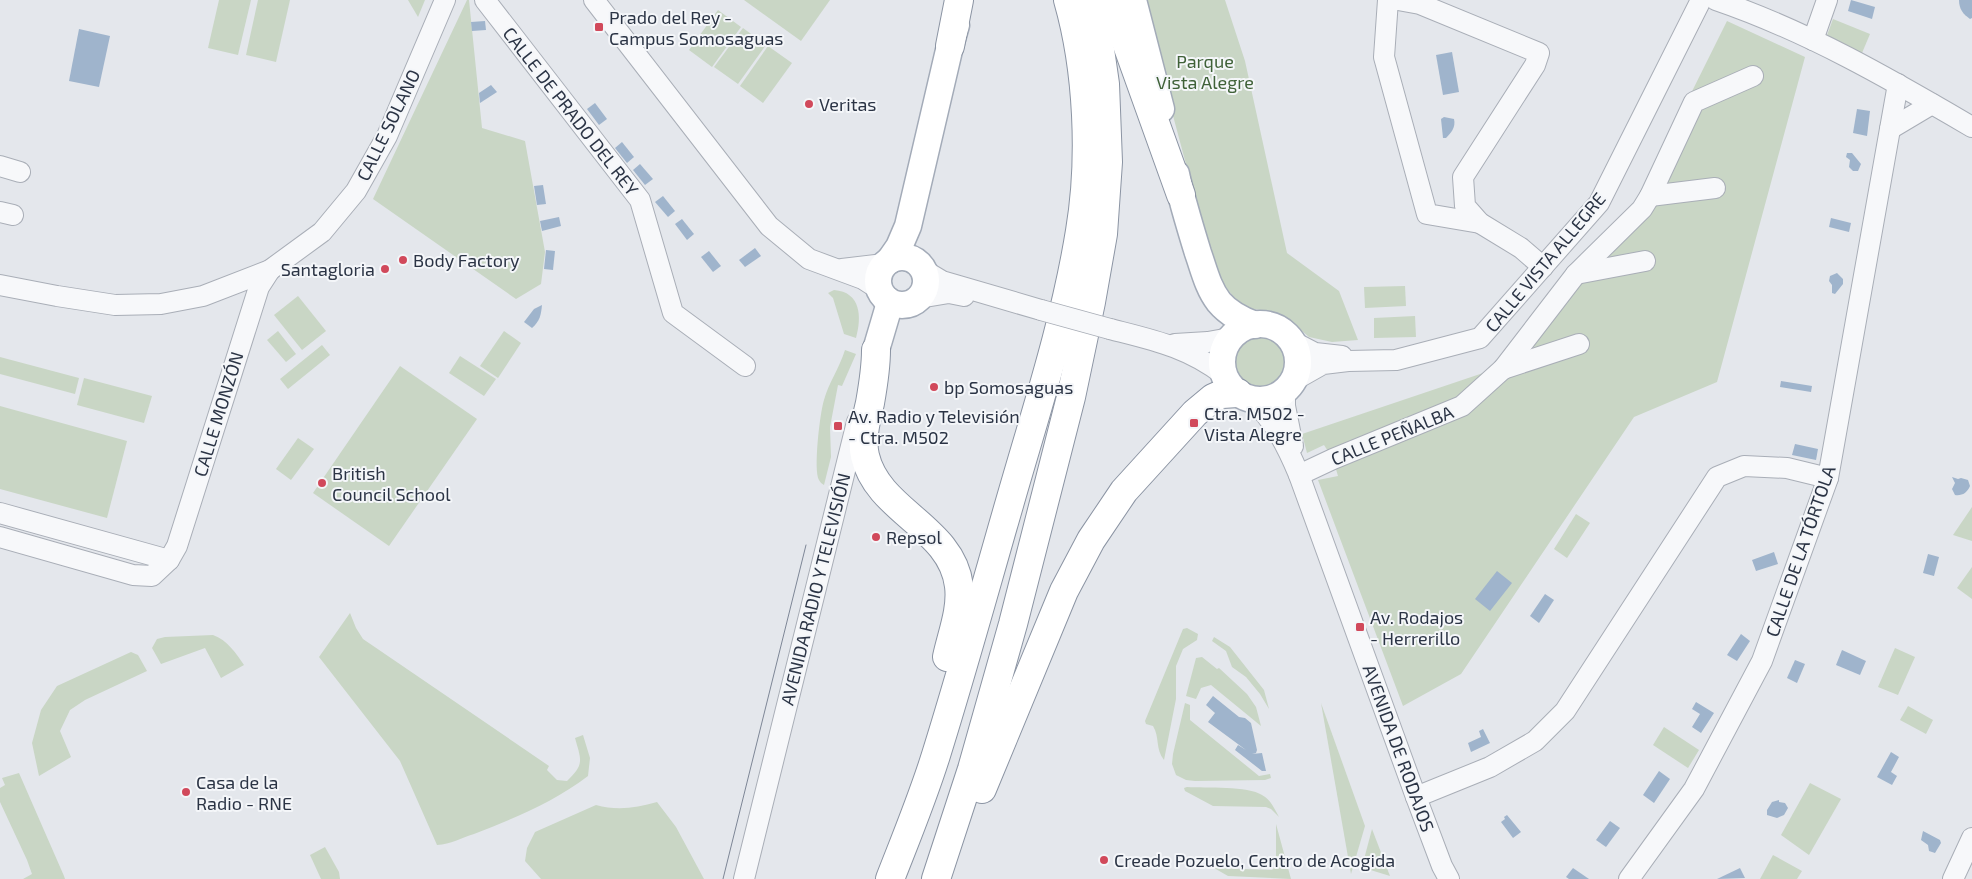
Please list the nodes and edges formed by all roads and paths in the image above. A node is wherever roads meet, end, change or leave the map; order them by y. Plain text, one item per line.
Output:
1 (445, 0) edge
2 (485, 0) edge
3 (594, 0) edge
4 (959, 0) edge
5 (964, 0) edge
6 (1068, 0) edge
7 (1090, 0) edge
8 (1111, 0) edge
9 (1133, 0) edge
10 (1388, 0) edge
11 (1398, 0) edge
12 (1701, 0) edge
13 (1716, 0) edge
14 (1826, 0) edge
15 (1813, 40) junction
16 (950, 46) junction
17 (1753, 76) dead end
18 (1898, 84) junction
19 (1932, 104) junction
20 (1972, 127) edge
21 (1890, 129) junction
22 (0, 166) edge
23 (20, 172) dead end
24 (1715, 188) dead end
25 (1181, 195) junction
26 (1650, 196) junction
27 (1480, 222) junction
28 (1645, 261) dead end
29 (887, 262) junction
30 (1543, 267) junction
31 (922, 269) junction
32 (270, 270) junction
33 (836, 270) junction
34 (1576, 274) junction
35 (0, 285) edge
36 (883, 295) junction
37 (920, 298) junction
38 (1041, 310) junction
39 (1255, 324) junction
40 (1230, 338) junction
41 (1290, 340) junction
42 (1170, 344) junction
43 (1579, 344) dead end
44 (876, 350) junction
45 (1396, 360) junction
46 (745, 366) dead end
47 (1503, 369) junction
48 (1289, 385) junction
49 (1237, 389) junction
50 (1299, 474) junction
51 (1828, 478) junction
52 (0, 513) edge
53 (0, 537) edge
54 (169, 560) junction
55 (1416, 797) junction
56 (1972, 838) edge
57 (744, 879) edge
58 (890, 879) edge
59 (936, 879) edge
60 (941, 879) edge
61 (1449, 879) edge
62 (1629, 879) edge
63 (1953, 879) edge

1 - 32 street, CALLE SOLANO
2 - 46 street, CALLE DE PRADO DEL REY
3 - 33 street
4 - 16 highway
5 - 16 main road
6 - 58 highway
7 - 59 highway
8 - 25 highway
9 - 25 main road
10 - 27 street
11 - 27 street
12 - 30 street, CALLE VISTA ALLEGRE
13 - 15 street
14 - 15 street
15 - 18 street
16 - 29 main road
17 - 26 street, CALLE PEÑALBA
18 - 19 street
18 - 21 street, CALLE DE LA TÓRTOLA
19 - 20 street
19 - 21 street
21 - 51 street, CALLE DE LA TÓRTOLA
22 - 23 street
24 - 26 street
25 - 39 main road
26 - 34 street, CALLE PEÑALBA
27 - 30 street
28 - 34 street
29 - 31 main road
29 - 33 street
29 - 36 main road
30 - 45 street, CALLE VISTA ALLEGRE
31 - 37 main road
31 - 38 street, AVENIDA DE RODAJOS
32 - 35 street, CALLE SOLANO
32 - 54 street, CALLE MONZÓN
33 - 36 street
34 - 47 street, CALLE PEÑALBA
36 - 37 main road
36 - 44 main road, AVENIDA RADIO Y TELEVISIÓN
37 - 38 street, AVENIDA DE RODAJOS
38 - 42 street, AVENIDA DE RODAJOS, bridge
39 - 40 main road
39 - 41 main road
40 - 42 street, AVENIDA DE RODAJOS
40 - 49 main road
41 - 45 street, CALLE VISTA ALLEGRE
41 - 48 main road
42 - 49 street, AVENIDA DE RODAJOS
43 - 47 street, CALLE PEÑALBA
44 - 57 street, AVENIDA RADIO Y TELEVISIÓN
44 - 58 highway
45 - 48 street, CALLE VISTA ALLEGRE
47 - 50 street, CALLE PEÑALBA
48 - 49 main road
48 - 50 street, AVENIDA DE RODAJOS
49 - 50 street, AVENIDA DE RODAJOS
49 - 60 highway
50 - 55 street, AVENIDA DE RODAJOS
51 - 55 street
51 - 62 street, CALLE DE LA TÓRTOLA
52 - 54 street
53 - 54 street, CALLE MONZÓN
55 - 61 street, AVENIDA DE RODAJOS
56 - 63 street

